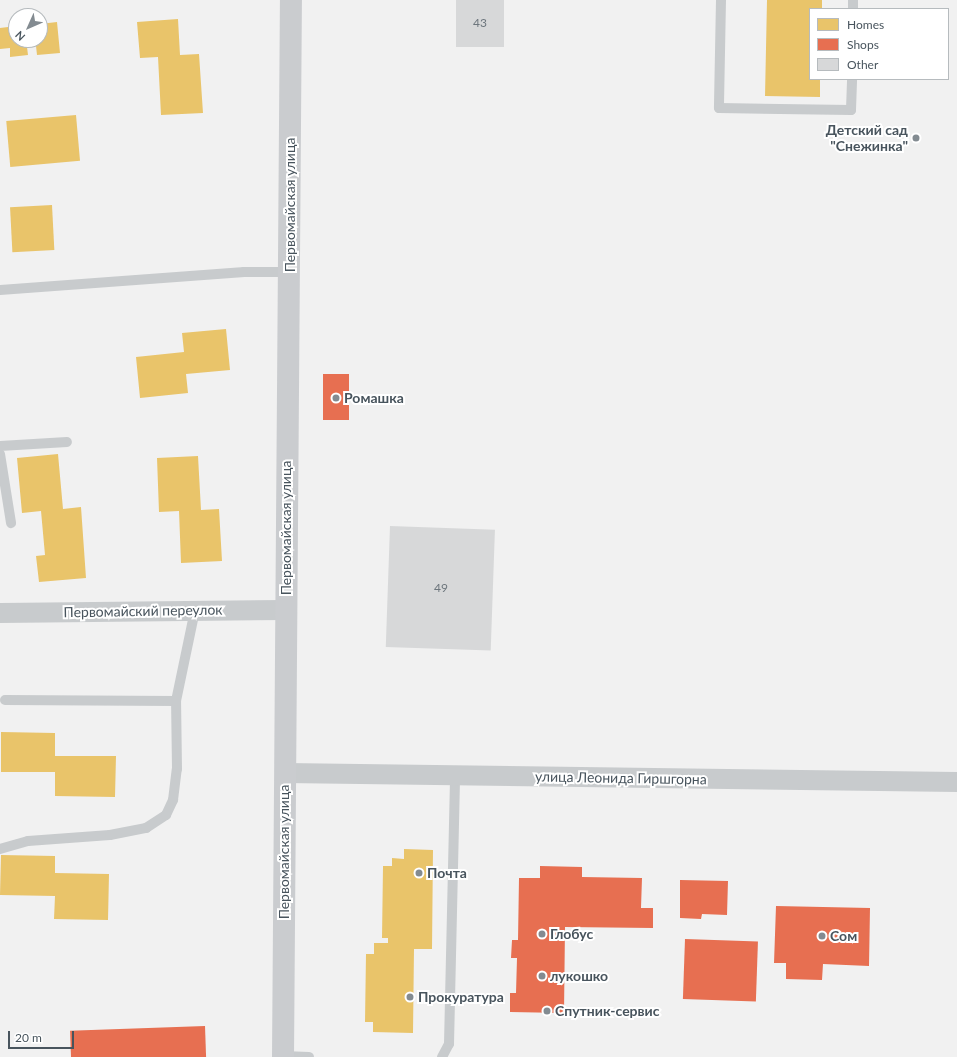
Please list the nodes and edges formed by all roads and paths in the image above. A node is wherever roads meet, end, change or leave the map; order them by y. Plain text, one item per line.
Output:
1 (291, 0) edge
2 (721, 0) edge
3 (852, 80) edge
4 (289, 272) junction
5 (0, 290) edge
6 (66, 442) dead end
7 (0, 446) edge
8 (0, 454) edge
9 (11, 523) dead end
10 (195, 610) junction
11 (286, 610) junction
12 (0, 613) edge
13 (5, 700) dead end
14 (176, 701) junction
15 (285, 773) junction
16 (454, 776) junction
17 (957, 782) edge
18 (0, 849) edge
19 (283, 1057) edge
20 (309, 1057) edge
21 (442, 1057) edge

1 - 4 main road, Первомайская улица
2 - 3 lane
4 - 5 lane
4 - 11 main road, Первомайская улица
6 - 7 lane
8 - 9 lane
10 - 11 street, Первомайский переулок
10 - 12 street, Первомайский переулок
10 - 14 lane
11 - 15 main road, Первомайская улица
13 - 14 lane
14 - 18 lane
15 - 16 street, улица Леонида Гиршгорна
15 - 19 main road, Первомайская улица
16 - 17 street, улица Леонида Гиршгорна
16 - 21 lane
19 - 20 lane

